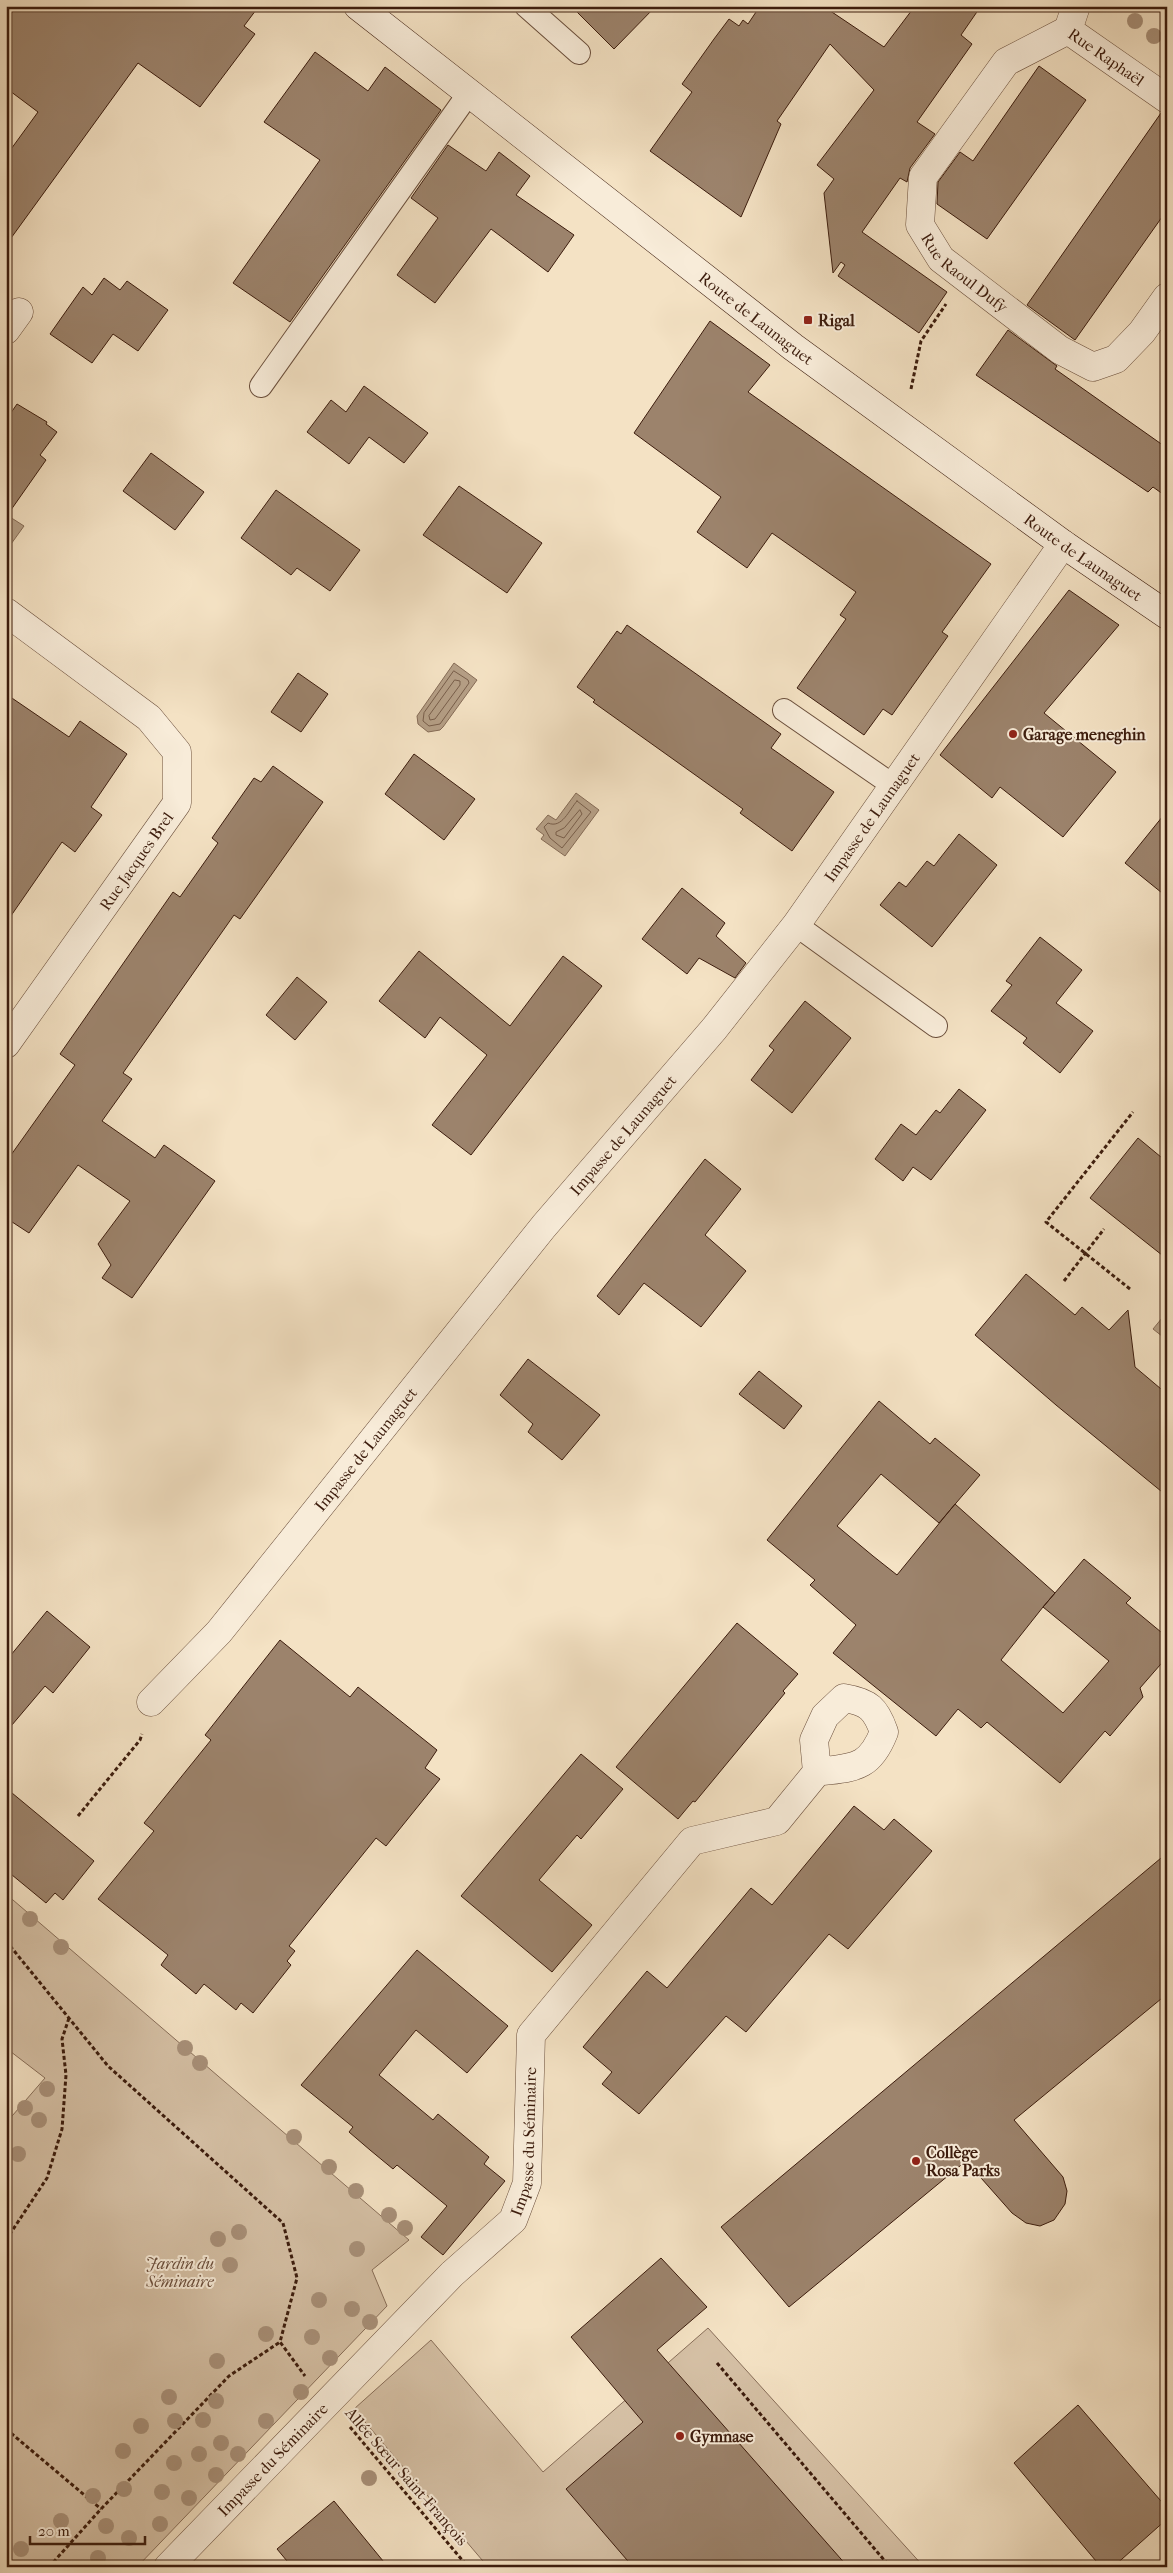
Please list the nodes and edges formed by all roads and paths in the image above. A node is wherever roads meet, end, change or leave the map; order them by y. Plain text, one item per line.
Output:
1 (526, 6) edge
2 (359, 7) edge
3 (1072, 18) edge
4 (579, 54) dead end
5 (469, 93) junction
6 (1167, 98) edge
7 (965, 277) junction
8 (1167, 297) edge
9 (261, 386) dead end
10 (910, 394) dead end
11 (1063, 544) junction
12 (6, 612) edge
13 (1167, 614) edge
14 (784, 710) dead end
15 (894, 786) junction
16 (796, 925) junction
17 (936, 1026) dead end
18 (6, 1044) edge
19 (1133, 1112) dead end
20 (1104, 1229) dead end
21 (1084, 1253) junction
22 (1064, 1281) dead end
23 (1130, 1289) dead end
24 (151, 1702) joint
25 (817, 1772) dead end
26 (78, 1816) dead end
27 (6, 1941) edge
28 (69, 2018) junction
29 (6, 2240) edge
30 (280, 2342) junction
31 (717, 2363) dead end
32 (325, 2404) junction
33 (6, 2429) edge
34 (100, 2509) junction
35 (49, 2567) edge
36 (168, 2567) edge
37 (468, 2567) edge
38 (890, 2567) edge

1 - 4 lane
2 - 5 street, Route de Launaguet
3 - 6 street, Rue Raphaël
3 - 7 street, Rue Raoul Dufy
5 - 9 lane
5 - 11 street, Route de Launaguet
7 - 8 street, Rue Raoul Dufy
7 - 10 path
11 - 13 street, Route de Launaguet
11 - 15 street, Impasse de Launaguet
12 - 18 street, Rue Jacques Brel
14 - 15 lane
15 - 16 street, Impasse de Launaguet
16 - 17 lane
16 - 24 street, Impasse de Launaguet
19 - 21 path
20 - 21 path
21 - 22 path
21 - 23 path
24 - 26 path
25 - 32 street, Impasse du Séminaire
27 - 28 path
28 - 29 path
28 - 30 path
30 - 32 path, Allée Sœur Saint-François
30 - 34 path
31 - 38 path
32 - 36 street, Impasse du Séminaire
32 - 37 path, Allée Sœur Saint-François
33 - 34 path
34 - 35 path

